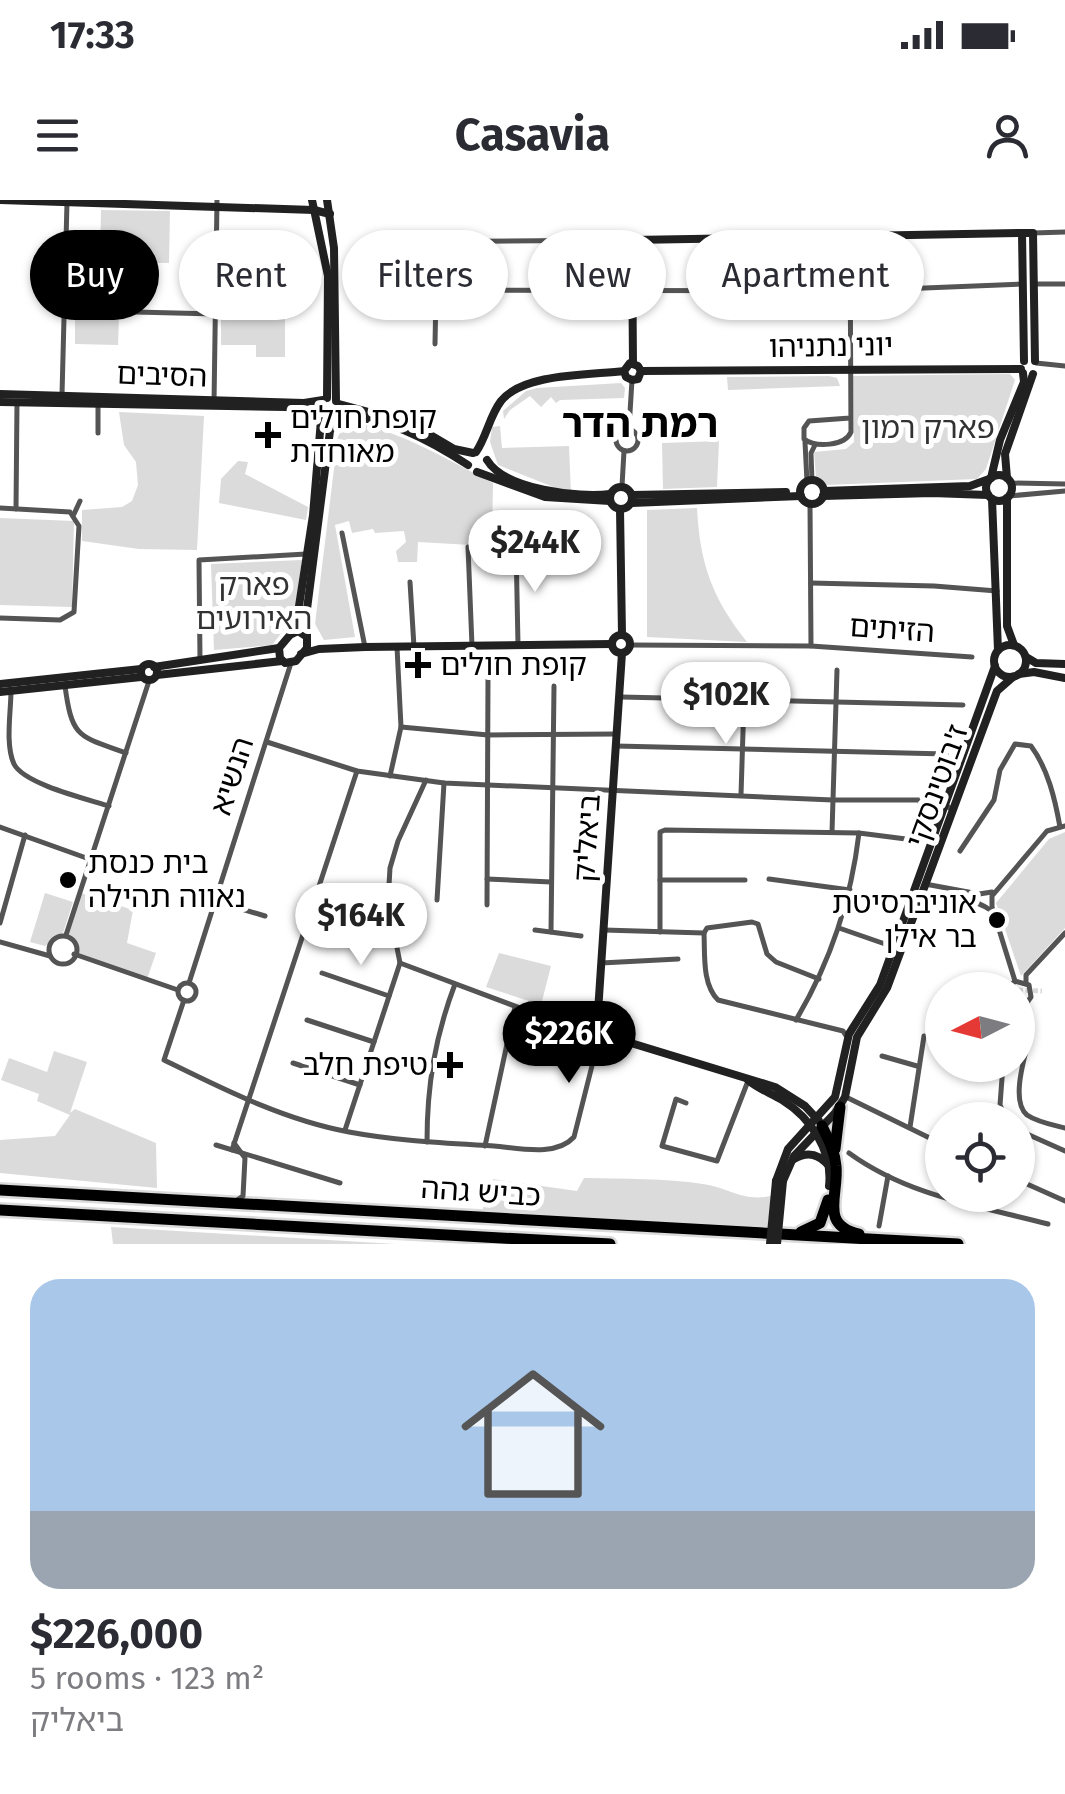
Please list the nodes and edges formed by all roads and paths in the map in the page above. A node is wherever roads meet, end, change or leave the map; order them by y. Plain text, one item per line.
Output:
1 (0, 200) edge
2 (327, 200) edge
3 (68, 202) edge
4 (218, 204) edge
5 (313, 205) edge
6 (330, 215) junction
7 (218, 230) edge
8 (1065, 232) edge
9 (1022, 233) junction
10 (1033, 233) junction
11 (924, 235) edge
12 (1028, 284) junction
13 (1065, 284) edge
14 (924, 288) edge
15 (216, 320) edge
16 (435, 320) edge
17 (634, 320) edge
18 (850, 320) edge
19 (435, 344) dead end
20 (633, 363) junction
21 (1065, 366) edge
22 (1023, 367) junction
23 (849, 368) junction
24 (1035, 368) junction
25 (624, 371) junction
26 (641, 371) junction
27 (632, 380) junction
28 (0, 394) edge
29 (62, 399) junction
30 (331, 401) junction
31 (0, 402) edge
32 (17, 402) junction
33 (214, 402) junction
34 (98, 404) junction
35 (320, 418) junction
36 (850, 418) junction
37 (336, 420) junction
38 (629, 429) junction
39 (98, 433) dead end
40 (486, 434) junction
41 (804, 439) junction
42 (816, 444) junction
43 (624, 451) junction
44 (474, 452) junction
45 (487, 458) junction
46 (468, 465) junction
47 (477, 472) junction
48 (990, 478) junction
49 (1009, 480) junction
50 (809, 481) junction
51 (622, 486) junction
52 (1065, 487) edge
53 (801, 494) junction
54 (824, 494) junction
55 (990, 497) junction
56 (1008, 497) junction
57 (610, 498) junction
58 (632, 499) junction
59 (80, 501) dead end
60 (810, 504) junction
61 (0, 508) edge
62 (16, 509) junction
63 (620, 509) junction
64 (74, 514) junction
65 (342, 533) dead end
66 (516, 545) dead end
67 (468, 546) dead end
68 (308, 554) junction
69 (410, 582) dead end
70 (811, 583) junction
71 (997, 591) junction
72 (0, 618) edge
73 (295, 632) junction
74 (622, 635) junction
75 (308, 640) junction
76 (612, 644) junction
77 (630, 645) junction
78 (472, 646) junction
79 (518, 646) junction
80 (811, 646) junction
81 (1014, 646) junction
82 (365, 647) junction
83 (397, 647) junction
84 (414, 647) junction
85 (279, 648) junction
86 (319, 649) junction
87 (998, 650) junction
88 (622, 653) junction
89 (301, 654) junction
90 (1024, 656) junction
91 (972, 657) dead end
92 (200, 660) junction
93 (286, 662) junction
94 (1065, 664) edge
95 (995, 666) junction
96 (837, 670) dead end
97 (148, 673) junction
98 (1016, 675) junction
99 (488, 676) dead end
100 (1065, 678) edge
101 (0, 684) edge
102 (65, 684) junction
103 (554, 686) dead end
104 (11, 691) junction
105 (0, 692) edge
106 (619, 697) junction
107 (744, 700) junction
108 (836, 702) junction
109 (962, 705) dead end
110 (400, 726) junction
111 (552, 733) junction
112 (488, 734) junction
113 (616, 734) junction
114 (267, 742) junction
115 (616, 746) junction
116 (743, 749) junction
117 (835, 751) junction
118 (126, 753) junction
119 (946, 754) dead end
120 (357, 771) junction
121 (390, 776) junction
122 (426, 780) junction
123 (444, 783) junction
124 (488, 785) junction
125 (552, 788) junction
126 (613, 788) junction
127 (742, 795) junction
128 (833, 800) junction
129 (109, 806) junction
130 (947, 809) junction
131 (1062, 826) edge
132 (0, 827) edge
133 (832, 832) junction
134 (859, 833) junction
135 (25, 835) junction
136 (906, 840) dead end
137 (960, 851) dead end
138 (92, 860) junction
139 (930, 872) junction
140 (487, 879) junction
141 (769, 879) dead end
142 (660, 880) junction
143 (745, 880) dead end
144 (551, 882) junction
145 (920, 886) junction
146 (941, 887) junction
147 (852, 890) junction
148 (995, 890) junction
149 (437, 900) dead end
150 (919, 901) junction
151 (215, 902) junction
152 (487, 905) dead end
153 (994, 913) junction
154 (265, 916) dead end
155 (0, 923) edge
156 (839, 928) junction
157 (535, 930) dead end
158 (604, 930) junction
159 (551, 932) junction
160 (660, 932) junction
161 (1065, 932) edge
162 (704, 933) junction
163 (66, 935) junction
164 (581, 936) dead end
165 (0, 941) edge
166 (888, 946) dead end
167 (74, 954) junction
168 (50, 956) junction
169 (678, 959) dead end
170 (400, 963) junction
171 (602, 964) junction
172 (1012, 972) edge
173 (1029, 972) edge
174 (322, 973) dead end
175 (819, 980) junction
176 (189, 983) junction
177 (455, 984) junction
178 (178, 990) junction
179 (389, 996) junction
180 (184, 1000) junction
181 (515, 1006) junction
182 (307, 1020) dead end
183 (796, 1020) junction
184 (596, 1034) junction
185 (608, 1036) junction
186 (924, 1036) dead end
187 (848, 1040) junction
188 (374, 1042) junction
189 (882, 1056) dead end
190 (294, 1064) dead end
191 (919, 1067) junction
192 (748, 1080) junction
193 (1020, 1082) edge
194 (360, 1085) junction
195 (246, 1100) junction
196 (837, 1102) junction
197 (686, 1104) dead end
198 (795, 1109) junction
199 (815, 1123) junction
200 (910, 1128) junction
201 (1065, 1128) edge
202 (345, 1132) junction
203 (925, 1136) edge
204 (798, 1138) junction
205 (1035, 1138) edge
206 (427, 1143) junction
207 (216, 1146) dead end
208 (233, 1146) junction
209 (485, 1146) junction
210 (1065, 1151) edge
211 (241, 1153) junction
212 (849, 1153) dead end
213 (790, 1162) junction
214 (832, 1165) junction
215 (888, 1176) junction
216 (780, 1181) junction
217 (340, 1183) dead end
218 (829, 1186) joint
219 (1035, 1188) edge
220 (0, 1190) edge
221 (925, 1190) edge
222 (229, 1202) junction
223 (1065, 1202) edge
224 (0, 1210) edge
225 (993, 1212) edge
226 (1048, 1224) dead end
227 (881, 1232) junction
228 (778, 1241) edge
229 (610, 1244) edge
230 (958, 1244) edge

1 - 3 street
2 - 6 street
3 - 4 street
3 - 29 street
4 - 5 street
4 - 7 street
5 - 6 street
5 - 30 street
6 - 30 street
8 - 10 street
9 - 10 street
9 - 11 street
9 - 12 street
10 - 12 street
12 - 13 street
12 - 14 street
12 - 22 street
12 - 24 street
15 - 33 street
16 - 19 street
17 - 20 street
18 - 23 street
20 - 25 street
20 - 26 street
21 - 24 street
22 - 23 street, יוני נתניהו
22 - 24 street
22 - 24 street
22 - 48 street
23 - 26 street, יוני נתניהו
23 - 36 street
24 - 49 street
25 - 27 street
25 - 40 street
26 - 27 street
27 - 38 street
28 - 29 street, הסיבים
29 - 32 street, הסיבים
29 - 33 street, הסיבים
29 - 34 street, הסיבים
30 - 33 street, הסיבים
30 - 35 street
30 - 37 street
30 - 44 street, הסיבים
31 - 32 street, הסיבים
32 - 62 street
33 - 34 street, הסיבים
33 - 35 street, הסיבים
34 - 39 street
35 - 37 street, הסיבים
35 - 68 street
36 - 41 street
36 - 42 street
37 - 46 street
37 - 75 street
38 - 43 street
38 - 43 street
40 - 44 street
40 - 45 street
41 - 42 street
41 - 50 street
42 - 50 street
43 - 51 street
44 - 45 street, הסיבים
44 - 46 street
45 - 47 street
45 - 57 street, הסיבים
46 - 47 street
47 - 57 street
48 - 49 street
48 - 54 street
48 - 55 street
49 - 52 street
49 - 56 street
50 - 53 street
50 - 54 street
51 - 57 street
51 - 58 street
52 - 56 street
53 - 58 street
53 - 60 street
54 - 55 street
54 - 60 street
55 - 56 street
55 - 71 street
56 - 81 street
57 - 63 street
58 - 63 street
59 - 64 street
60 - 70 street
61 - 62 street
62 - 64 street
63 - 74 street
64 - 72 street
65 - 82 street
66 - 79 street
67 - 78 street
68 - 73 street
68 - 92 street
69 - 84 street
70 - 71 street
70 - 80 street
71 - 87 street
73 - 75 street
73 - 85 street
74 - 76 street
74 - 77 street
75 - 86 street
75 - 89 street
76 - 79 street
76 - 88 street
77 - 80 street, הזיתים
77 - 88 street
78 - 79 street
78 - 84 street
80 - 91 street, הזיתים
81 - 87 street
81 - 90 street
82 - 83 street
82 - 86 street
83 - 84 street
83 - 110 street
85 - 92 street
85 - 93 street
86 - 89 street
87 - 95 street
88 - 106 street, ביאליק
89 - 93 street
90 - 94 street
90 - 98 street
92 - 97 street
93 - 97 street
93 - 114 street, הנשיא
95 - 98 street
95 - 130 street, ז'בוטינסקי
96 - 108 street
97 - 101 street
97 - 102 street
97 - 118 street
98 - 100 street
98 - 130 street, ז'בוטינסקי
99 - 112 street
102 - 104 street
102 - 118 street
103 - 111 street
104 - 105 street
104 - 129 street
106 - 107 street
106 - 113 street, ביאליק
107 - 108 street
107 - 116 street
108 - 109 street
108 - 117 street
110 - 112 street
110 - 121 street
111 - 112 street
111 - 113 street
111 - 125 street
112 - 124 street
113 - 115 street, ביאליק
114 - 120 street
114 - 151 street, הנשיא
115 - 116 street
115 - 126 street, ביאליק
116 - 117 street
116 - 127 street
117 - 119 street
117 - 128 street
118 - 129 street
120 - 121 street
120 - 195 street
121 - 122 street
122 - 123 street
122 - 170 street
123 - 124 street
123 - 149 street
124 - 125 street
124 - 140 street
125 - 126 street
125 - 144 street
126 - 127 street
126 - 158 street, ביאליק
127 - 128 street
128 - 130 street
128 - 133 street
129 - 138 street
130 - 139 street, ז'בוטינסקי
130 - 145 street, ז'בוטינסקי
131 - 137 street
131 - 148 street
132 - 135 street
133 - 134 street
133 - 142 street
134 - 136 street
134 - 147 street
135 - 138 street
135 - 155 street
138 - 163 street
139 - 145 street, ז'בוטינסקי
139 - 146 street
140 - 144 street
140 - 152 street
141 - 147 street
142 - 143 street
142 - 160 street
144 - 159 street
145 - 146 street
145 - 150 street, ז'בוטינסקי
145 - 187 street, ז'בוטינסקי
146 - 148 street
147 - 156 street
148 - 153 street
150 - 153 street
150 - 196 street, ז'בוטינסקי
151 - 154 street
151 - 176 street, הנשיא
153 - 172 street
156 - 166 street
156 - 175 street
157 - 159 street
158 - 160 street
158 - 171 street, ביאליק
159 - 164 street
160 - 162 street
161 - 173 street
162 - 175 street
162 - 183 street
163 - 167 street
163 - 168 street
165 - 168 street
167 - 168 street
167 - 178 street
169 - 171 street
170 - 177 street
170 - 179 street
171 - 184 street, ביאליק
174 - 179 street
175 - 183 street
176 - 178 street
176 - 180 street
177 - 181 street
177 - 206 street
178 - 180 street
179 - 188 street
180 - 195 street
181 - 184 street
181 - 209 street
182 - 188 street
183 - 187 street
184 - 185 street
184 - 185 street
184 - 209 street, ביאליק
185 - 192 street
186 - 191 street
187 - 196 street, ז'בוטינסקי
188 - 194 street
189 - 191 street
190 - 194 street
191 - 200 street
192 - 197 street
192 - 198 street
192 - 199 street
193 - 201 street
194 - 202 street
195 - 202 street
195 - 208 street
196 - 199 street
196 - 199 street
196 - 200 street
196 - 214 highway
198 - 199 street
198 - 204 street
199 - 204 street
199 - 213 street
199 - 214 highway
200 - 203 street
202 - 206 street
204 - 216 street
205 - 210 street
206 - 209 street
207 - 208 street
208 - 211 street
211 - 217 street
211 - 222 street
212 - 215 street
213 - 214 street
213 - 216 street
214 - 218 street
214 - 227 highway
215 - 221 street
215 - 227 street
216 - 228 street, bridge
218 - 228 highway
219 - 223 street
220 - 222 highway, כביש גהה
222 - 228 highway, כביש גהה
224 - 229 highway, כביש גהה
225 - 226 street
227 - 228 highway, כביש גהה
227 - 230 highway, כביש גהה

